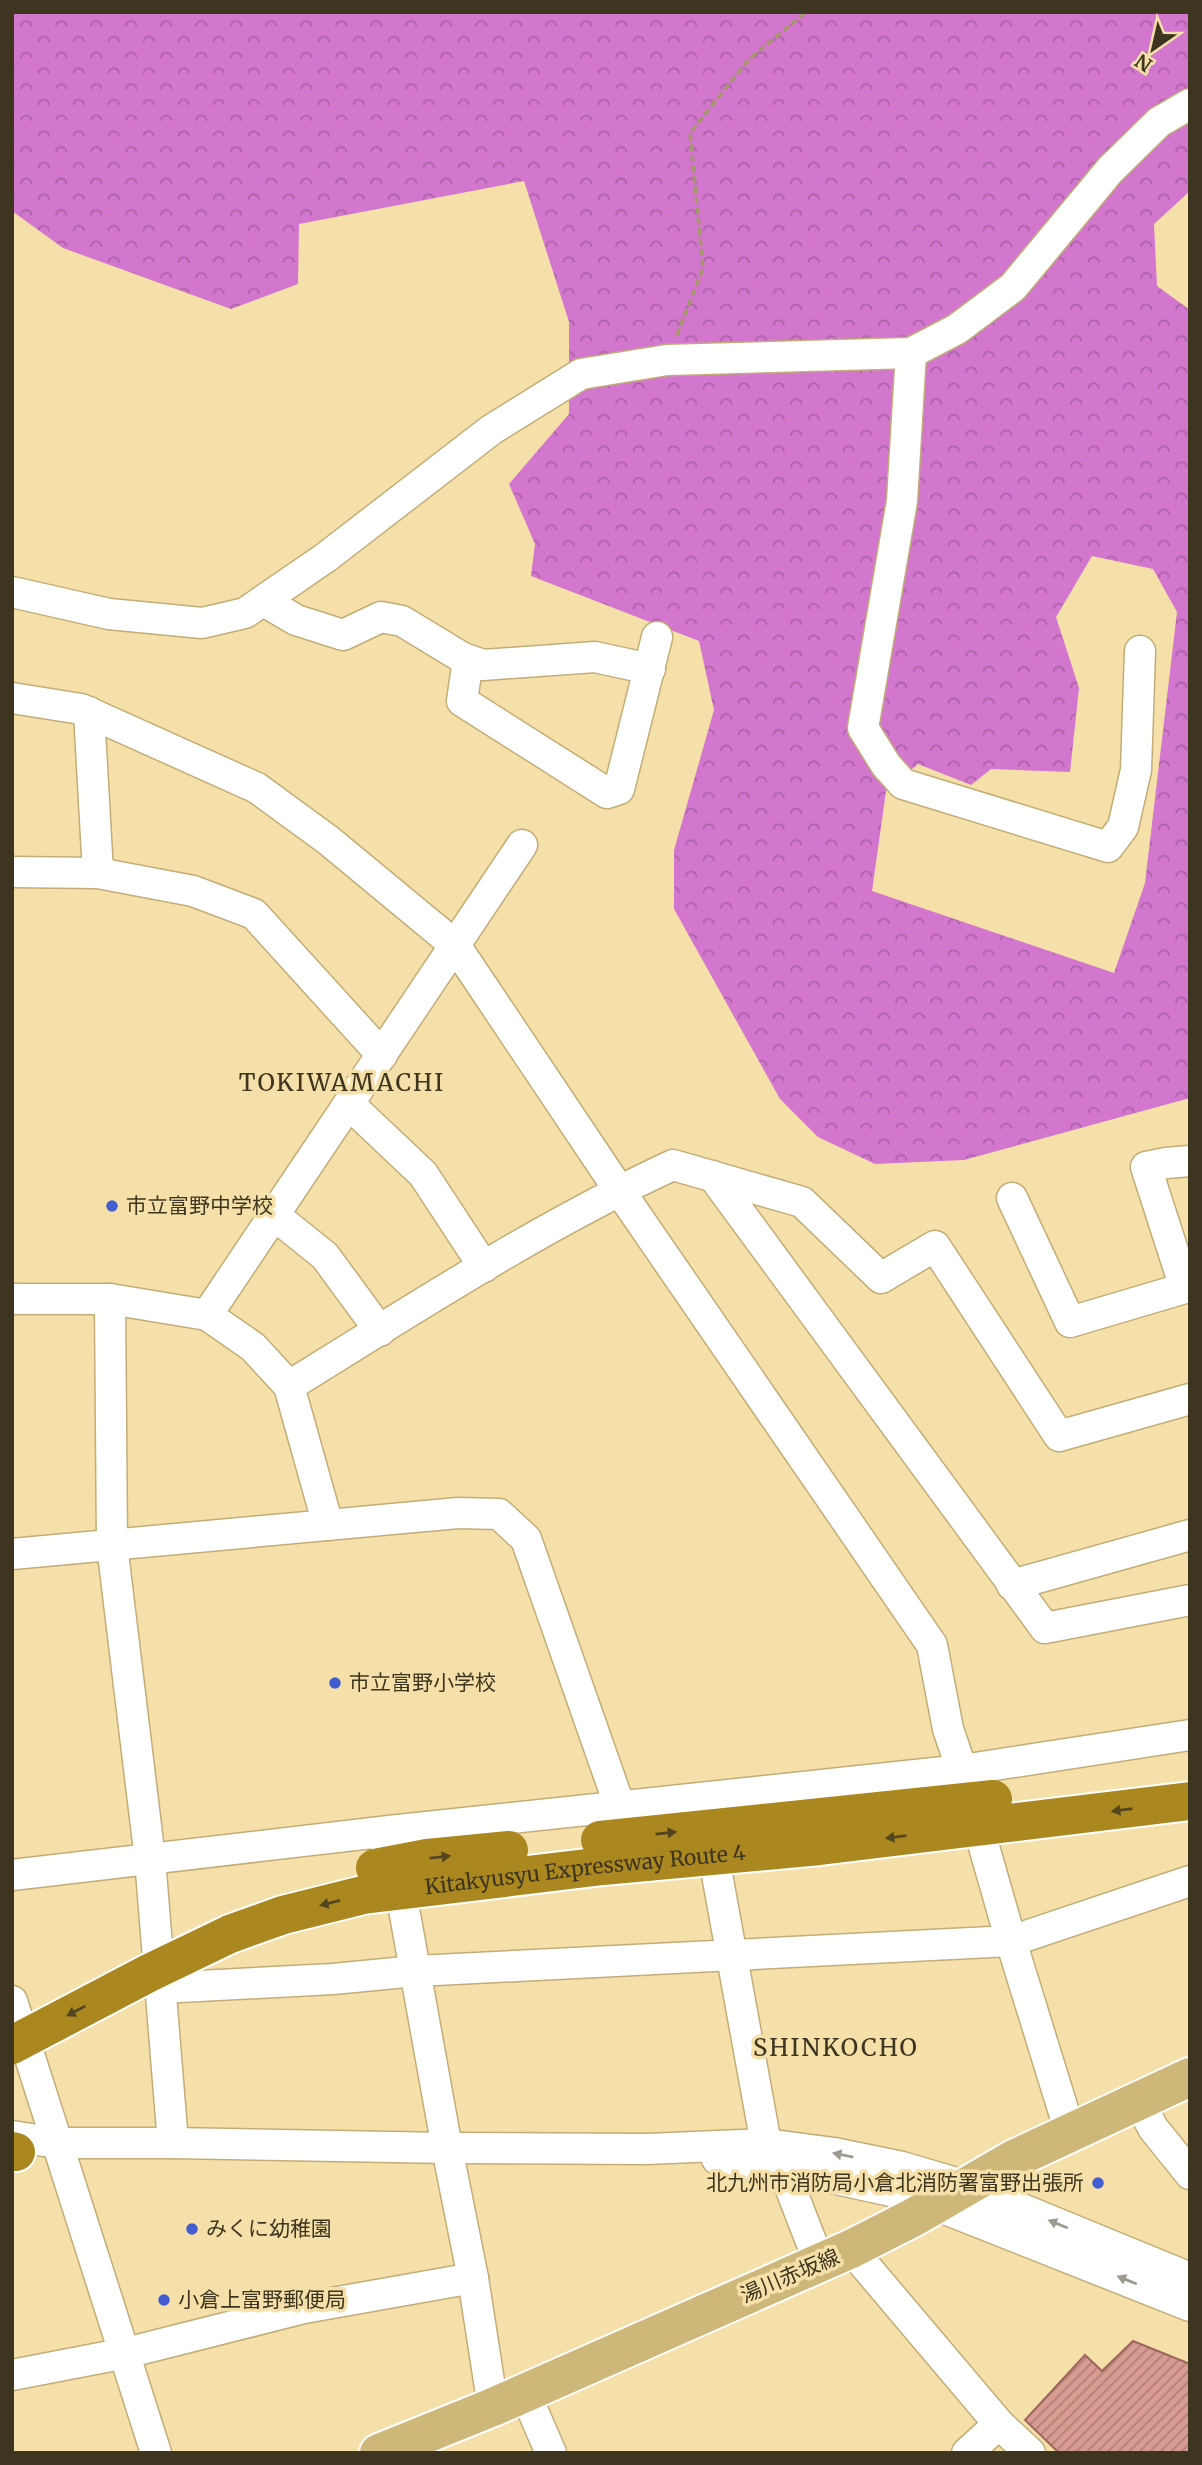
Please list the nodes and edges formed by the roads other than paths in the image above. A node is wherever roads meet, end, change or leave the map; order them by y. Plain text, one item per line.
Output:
1 (1190, 104) edge
2 (911, 353) junction
3 (12, 592) edge
4 (264, 601) junction
5 (657, 637) dead end
6 (1140, 651) dead end
7 (468, 660) junction
8 (650, 668) junction
9 (12, 698) edge
10 (89, 712) junction
11 (522, 845) dead end
12 (12, 872) edge
13 (98, 873) junction
14 (455, 945) junction
15 (382, 1055) junction
16 (349, 1104) junction
17 (1190, 1161) edge
18 (713, 1176) junction
19 (619, 1190) junction
20 (1013, 1198) dead end
21 (274, 1215) junction
22 (484, 1267) junction
23 (12, 1298) edge
24 (110, 1298) junction
25 (207, 1315) junction
26 (380, 1331) junction
27 (289, 1386) junction
28 (1190, 1399) edge
29 (328, 1525) junction
30 (1190, 1535) edge
31 (112, 1545) junction
32 (12, 1554) edge
33 (1012, 1586) junction
34 (1190, 1600) edge
35 (1190, 1735) edge
36 (962, 1770) junction
37 (1190, 1775) edge
38 (703, 1798) junction
39 (1190, 1801) edge
40 (620, 1807) junction
41 (389, 1830) junction
42 (150, 1859) junction
43 (12, 1875) edge
44 (1190, 1881) edge
45 (1011, 1941) junction
46 (733, 1955) junction
47 (416, 1971) junction
48 (161, 1988) junction
49 (12, 2001) edge
50 (15, 2031) edge
51 (1190, 2077) edge
52 (1139, 2101) junction
53 (1070, 2132) junction
54 (57, 2143) junction
55 (173, 2143) junction
56 (766, 2144) junction
57 (13, 2148) edge
58 (447, 2148) junction
59 (647, 2149) junction
60 (783, 2169) junction
61 (1190, 2174) edge
62 (951, 2195) junction
63 (835, 2256) junction
64 (473, 2278) junction
65 (1190, 2278) edge
66 (1190, 2306) edge
67 (126, 2353) junction
68 (12, 2375) edge
69 (509, 2400) junction
70 (999, 2424) junction
71 (156, 2453) edge
72 (379, 2453) edge
73 (551, 2453) edge
74 (967, 2453) edge
75 (1030, 2453) edge

1 - 2 street
2 - 4 street
2 - 6 street
3 - 4 street
4 - 7 street
5 - 8 street
7 - 8 street
7 - 8 street
9 - 10 street
10 - 13 street
10 - 14 street
11 - 14 street
12 - 13 street
13 - 15 street
14 - 15 street
14 - 19 street
15 - 16 street
16 - 21 street
16 - 22 street
17 - 20 street
18 - 19 street
18 - 28 street
18 - 33 street
19 - 22 street
19 - 36 street
21 - 25 street
21 - 26 street
22 - 26 street
23 - 24 street
24 - 25 street
24 - 31 street
25 - 27 street
26 - 27 street
27 - 29 street
29 - 31 street
29 - 40 street
30 - 33 street
31 - 32 street
31 - 42 street
33 - 34 street
35 - 36 street
36 - 38 street
36 - 45 street
50 -> 37 highway, Kitakyusyu Expressway Route 4, bridge
38 - 40 street
38 - 46 street
39 -> 50 highway, Kitakyusyu Expressway Route 4, bridge
40 - 41 street
41 - 42 street
41 - 47 street
42 - 43 street
42 - 48 street
44 - 45 street
45 - 46 street
45 - 53 street
46 - 47 street
46 - 56 street
47 - 48 street
47 - 58 street
48 - 55 street
49 - 50 street
50 - 54 street
51 - 52 main road, 湯川赤坂線
52 - 53 main road, 湯川赤坂線
52 - 61 street
53 - 62 main road, 湯川赤坂線
54 - 55 street
54 - 57 street
54 - 67 street
55 - 58 street
56 - 59 street
62 -> 56 street
58 - 59 street
58 - 64 street
59 - 60 street
60 - 62 street
60 - 63 street
62 - 63 main road, 湯川赤坂線
65 -> 62 street
66 -> 62 street
63 - 69 main road, 湯川赤坂線
63 - 70 street
64 - 67 street
64 - 69 street
67 - 68 street
67 - 71 street
69 - 72 main road, 湯川赤坂線
69 - 73 street
70 - 74 street
70 - 75 street

